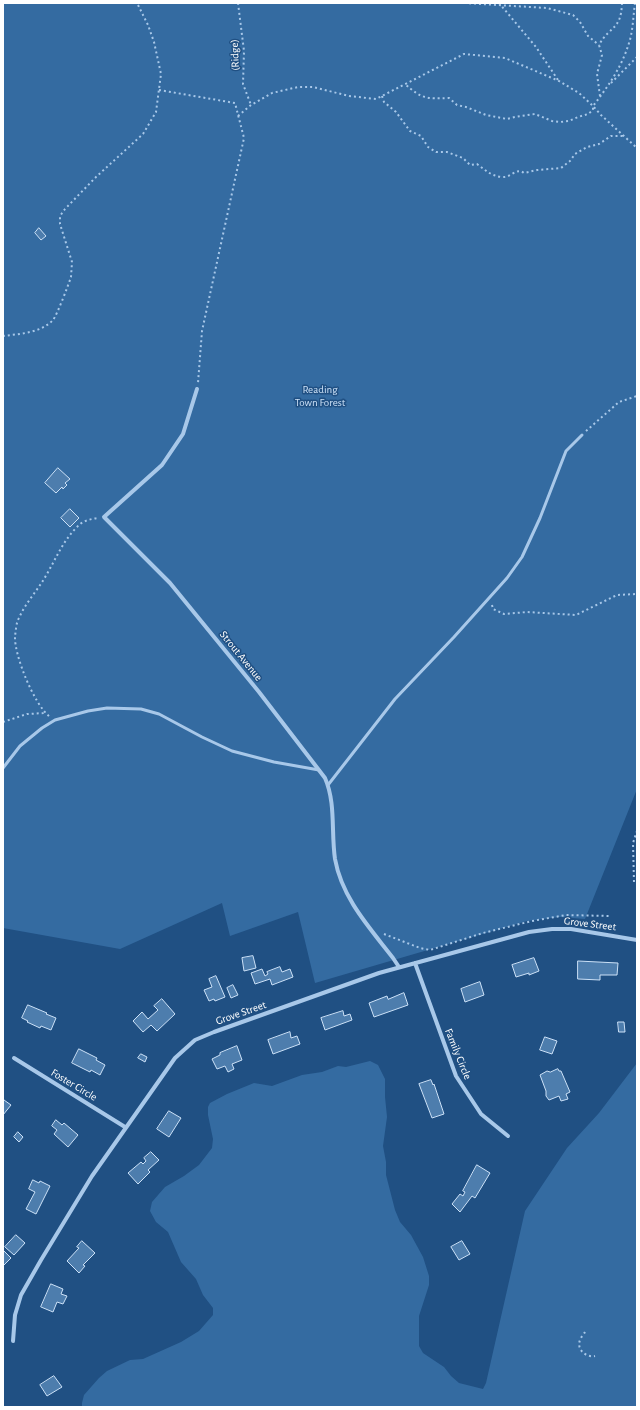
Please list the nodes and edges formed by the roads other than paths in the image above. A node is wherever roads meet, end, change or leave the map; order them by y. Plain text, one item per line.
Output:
1 (197, 389) road end
2 (582, 435) road end
3 (3, 768) edge
4 (319, 770) junction
5 (328, 785) junction
6 (637, 940) edge
7 (415, 963) junction
8 (399, 967) junction
9 (14, 1058) dead end
10 (126, 1127) junction
11 (508, 1136) dead end
12 (13, 1341) dead end

1 - 4 street, Strout Avenue
2 - 5 lane
3 - 4 lane
4 - 5 street, Strout Avenue
5 - 8 street, Strout Avenue
6 - 7 street, Grove Street
7 - 8 street, Grove Street
7 - 11 street, Family Circle
8 - 10 street, Grove Street
9 - 10 street, Foster Circle
10 - 12 street, Grove Street

